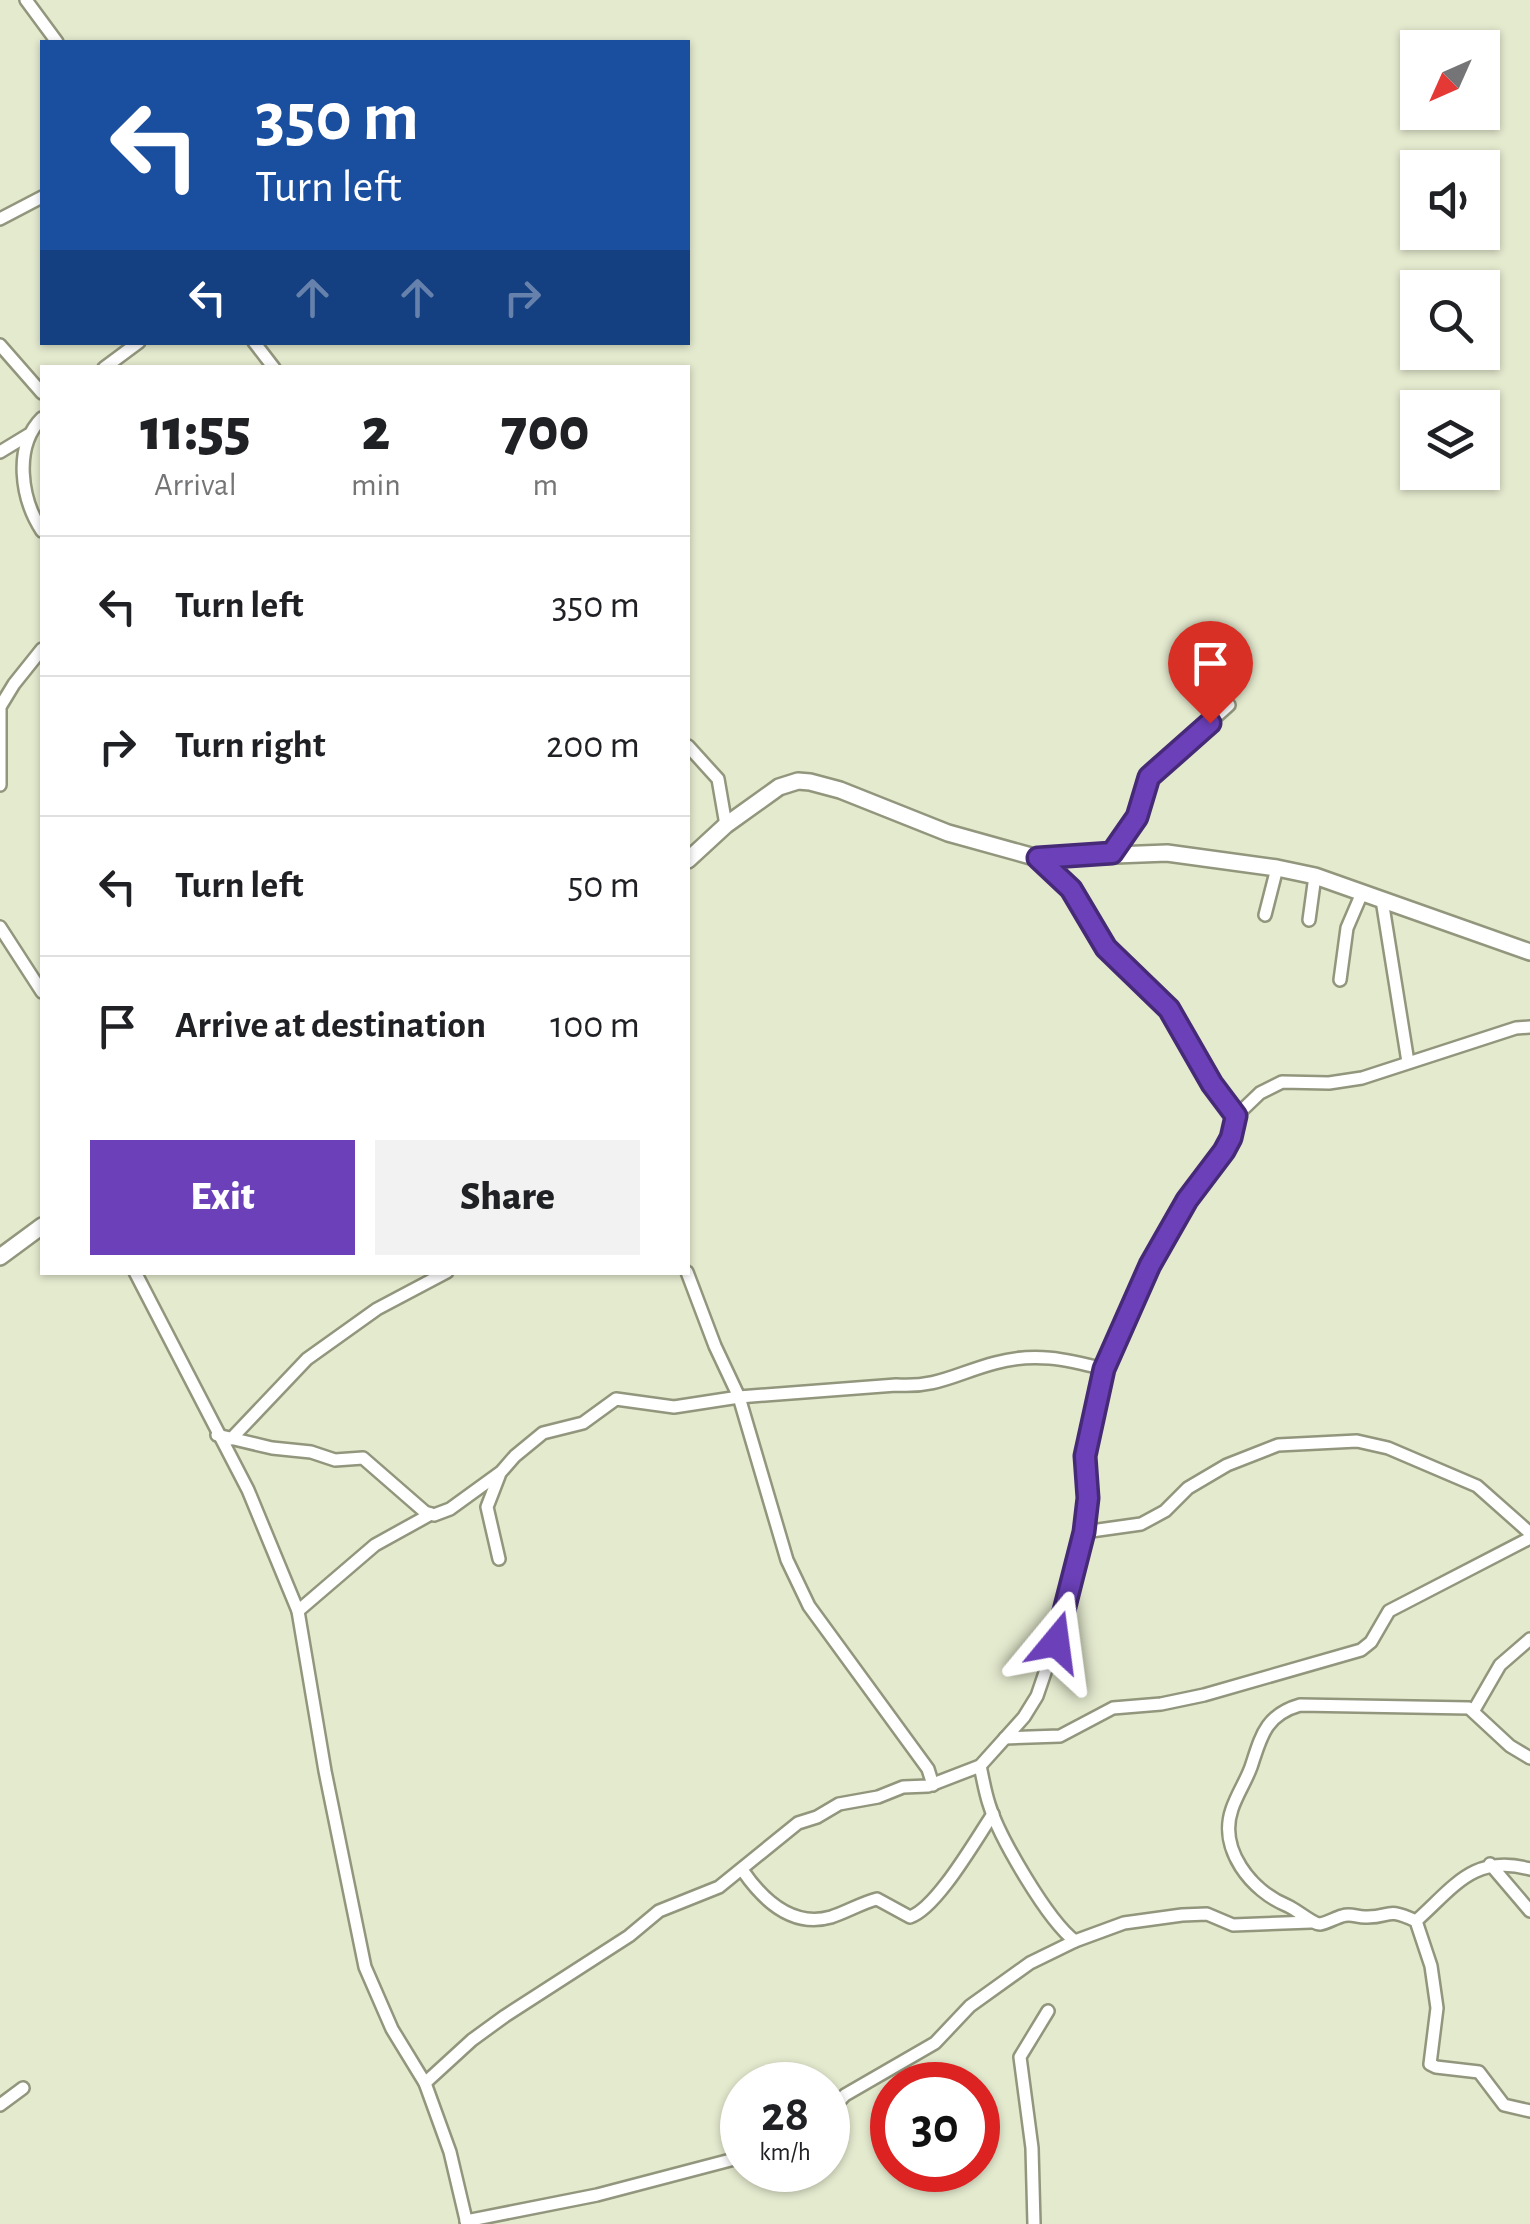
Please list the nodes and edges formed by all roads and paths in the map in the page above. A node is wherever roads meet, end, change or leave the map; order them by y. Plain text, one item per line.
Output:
1 (26, 0) edge
2 (56, 40) edge
3 (40, 199) edge
4 (0, 219) edge
5 (0, 344) edge
6 (134, 345) edge
7 (256, 345) edge
8 (108, 365) edge
9 (272, 365) edge
10 (40, 391) edge
11 (40, 420) edge
12 (28, 435) junction
13 (0, 452) edge
14 (40, 527) edge
15 (40, 652) edge
16 (1229, 705) dead end
17 (690, 748) edge
18 (0, 785) edge
19 (726, 824) junction
20 (1112, 853) junction
21 (690, 858) edge
22 (1038, 858) junction
23 (1277, 868) junction
24 (1315, 876) junction
25 (1362, 893) junction
26 (1382, 900) junction
27 (1265, 914) dead end
28 (1310, 920) dead end
29 (0, 927) edge
30 (1530, 952) edge
31 (1340, 980) dead end
32 (40, 989) edge
33 (1530, 1027) edge
34 (1408, 1062) junction
35 (1236, 1116) junction
36 (40, 1227) edge
37 (0, 1257) edge
38 (137, 1275) edge
39 (441, 1275) edge
40 (688, 1275) edge
41 (1104, 1369) junction
42 (739, 1397) junction
43 (218, 1435) junction
44 (231, 1440) junction
45 (501, 1472) junction
46 (434, 1514) junction
47 (1084, 1532) junction
48 (1530, 1535) edge
49 (498, 1559) dead end
50 (298, 1612) junction
51 (1530, 1640) edge
52 (1474, 1710) junction
53 (1005, 1738) junction
54 (1530, 1758) edge
55 (980, 1766) junction
56 (933, 1785) junction
57 (992, 1814) junction
58 (1490, 1864) junction
59 (1530, 1869) edge
60 (743, 1871) junction
61 (1530, 1911) edge
62 (1416, 1920) junction
63 (1311, 1922) junction
64 (1075, 1941) junction
65 (1048, 2011) dead end
66 (425, 2083) junction
67 (23, 2088) dead end
68 (850, 2092) edge
69 (0, 2105) edge
70 (1530, 2111) edge
71 (720, 2163) edge
72 (466, 2223) edge
73 (1034, 2224) edge

1 - 2 street
3 - 4 street
5 - 10 street
6 - 8 street
7 - 9 street
11 - 12 street
12 - 13 street
12 - 14 street
15 - 18 street
16 - 20 street
17 - 19 street
19 - 21 main road
19 - 22 main road
20 - 22 main road
20 - 23 main road
22 - 35 street
23 - 24 main road
23 - 27 street
24 - 25 main road
24 - 28 street
25 - 26 main road
25 - 31 street
26 - 30 main road
26 - 34 street
29 - 32 street
33 - 34 street
34 - 35 street
35 - 41 street
36 - 37 main road
38 - 43 street
39 - 44 street
40 - 42 street
41 - 42 street
41 - 47 street
42 - 45 street
42 - 56 street
43 - 44 street
43 - 50 street
44 - 46 street
45 - 46 street
45 - 49 street
46 - 50 street
47 - 48 street
47 - 53 street
48 - 53 street
50 - 66 street
51 - 52 street
52 - 54 street
52 - 63 street
53 - 55 street
55 - 56 street
55 - 57 street
56 - 60 street
57 - 60 street
57 - 64 street
58 - 59 street
58 - 61 street
58 - 62 street
60 - 66 street
62 - 63 street
62 - 70 street
63 - 64 street
64 - 68 street
65 - 73 street
66 - 72 street
67 - 69 street
71 - 72 street

